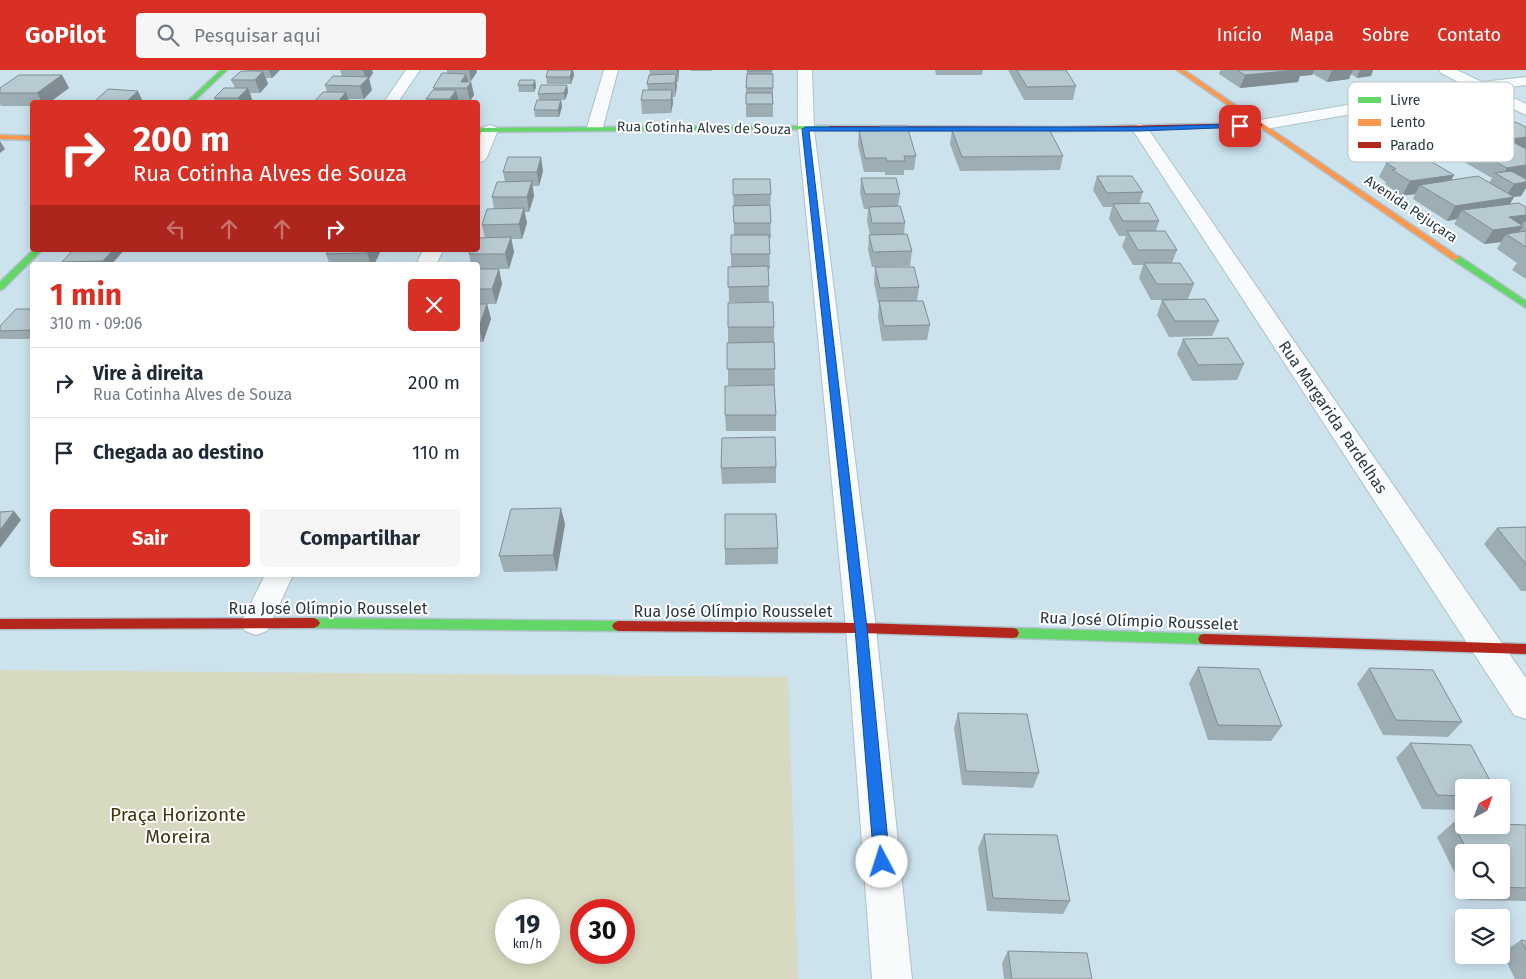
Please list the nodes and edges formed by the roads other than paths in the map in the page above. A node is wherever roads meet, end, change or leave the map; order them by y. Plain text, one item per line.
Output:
1 (224, 70) edge
2 (413, 70) edge
3 (611, 70) edge
4 (805, 70) edge
5 (1180, 70) edge
6 (1446, 70) edge
7 (1469, 82) edge
8 (192, 100) edge
9 (392, 100) edge
10 (1514, 104) edge
11 (1348, 110) edge
12 (1526, 110) edge
13 (1260, 125) junction
14 (595, 127) junction
15 (806, 129) junction
16 (1140, 129) junction
17 (484, 130) edge
18 (0, 137) edge
19 (30, 138) edge
20 (480, 148) edge
21 (36, 252) edge
22 (0, 287) edge
23 (1526, 305) edge
24 (278, 577) edge
25 (256, 623) junction
26 (0, 624) edge
27 (861, 628) junction
28 (1489, 648) junction
29 (1526, 648) edge
30 (1526, 705) edge
31 (892, 979) edge

1 - 8 street
2 - 9 street
3 - 14 street
4 - 15 street
5 - 13 street, Avenida Pejuçara
6 - 7 street
10 - 12 street
11 - 13 street, Rua Cotinha Alves de Souza
13 - 16 street, Rua Cotinha Alves de Souza
13 - 23 street, Avenida Pejuçara
14 - 15 street, Rua Cotinha Alves de Souza
14 - 17 street, Rua Cotinha Alves de Souza
15 - 16 street, Rua Cotinha Alves de Souza
15 - 27 street
16 - 28 street, Rua Margarida Pardelhas
17 - 20 street
18 - 19 street
21 - 22 street
24 - 25 street
25 - 26 street, Rua José Olímpio Rousselet
25 - 27 street, Rua José Olímpio Rousselet
27 - 28 street, Rua José Olímpio Rousselet
27 - 31 street
28 - 29 street, Rua José Olímpio Rousselet
28 - 30 street, Rua Margarida Pardelhas

